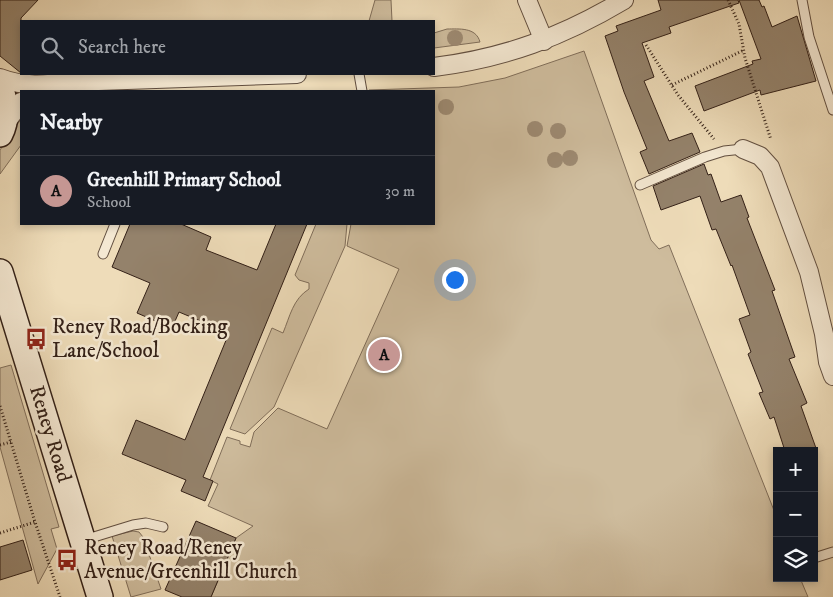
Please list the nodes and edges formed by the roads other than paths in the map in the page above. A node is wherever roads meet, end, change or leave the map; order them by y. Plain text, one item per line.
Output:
1 (527, 0) edge
2 (624, 0) edge
3 (802, 0) edge
4 (544, 41) junction
5 (435, 66) edge
6 (285, 75) edge
7 (359, 75) edge
8 (0, 78) edge
9 (153, 85) edge
10 (0, 87) edge
11 (37, 88) edge
12 (362, 90) edge
13 (20, 103) edge
14 (833, 110) edge
15 (2, 129) edge
16 (743, 149) joint
17 (640, 185) dead end
18 (115, 225) edge
19 (103, 254) dead end
20 (0, 272) edge
21 (833, 376) edge
22 (163, 527) dead end
23 (83, 541) junction
24 (833, 552) edge
25 (818, 557) edge
26 (96, 596) edge

1 - 4 street
2 - 4 street
3 - 14 lane
4 - 5 street
6 - 9 street
7 - 12 lane
8 - 11 street
9 - 11 street
10 - 15 street
13 - 15 street
16 - 17 lane
16 - 21 street
18 - 19 lane
20 - 23 street, Reney Road
22 - 23 lane
23 - 26 street, Reney Road
24 - 25 lane

